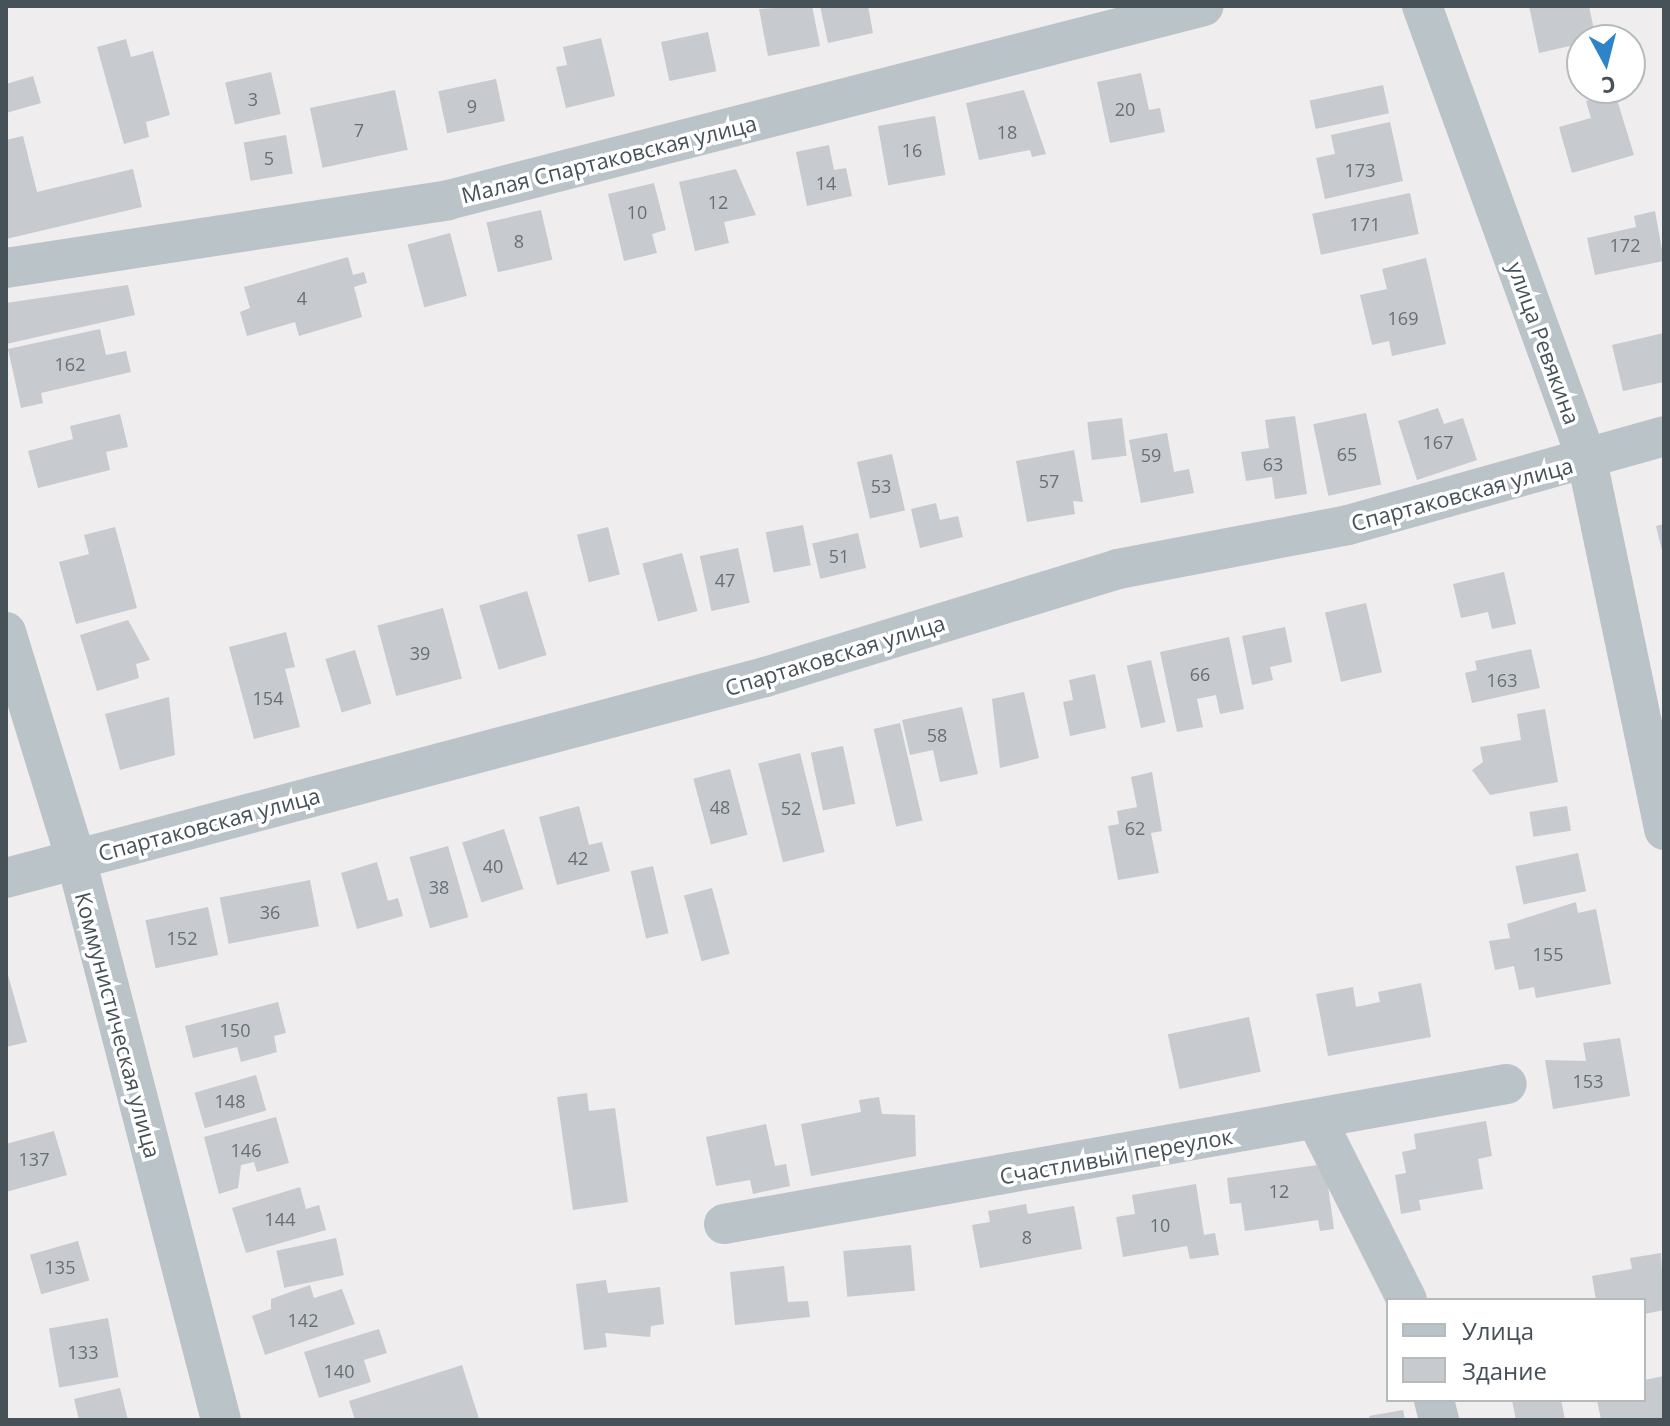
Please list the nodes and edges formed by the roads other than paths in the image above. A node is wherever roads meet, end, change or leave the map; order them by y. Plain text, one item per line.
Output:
1 (1204, 6) edge
2 (1422, 6) edge
3 (6, 268) edge
4 (1664, 436) edge
5 (1587, 460) junction
6 (6, 632) edge
7 (1664, 830) edge
8 (76, 859) junction
9 (6, 878) edge
10 (1507, 1084) dead end
11 (1317, 1121) junction
12 (724, 1224) dead end
13 (1406, 1298) edge
14 (221, 1420) edge

1 - 3 street, Малая Спартаковская улица
2 - 5 street, улица Ревякина
4 - 5 street, Спартаковская улица
5 - 7 street, улица Ревякина
5 - 8 street, Спартаковская улица
6 - 8 street, Коммунистическая улица
8 - 9 street, Спартаковская улица
8 - 14 street, Коммунистическая улица
10 - 11 street, Счастливый переулок
11 - 12 street, Счастливый переулок
11 - 13 street

